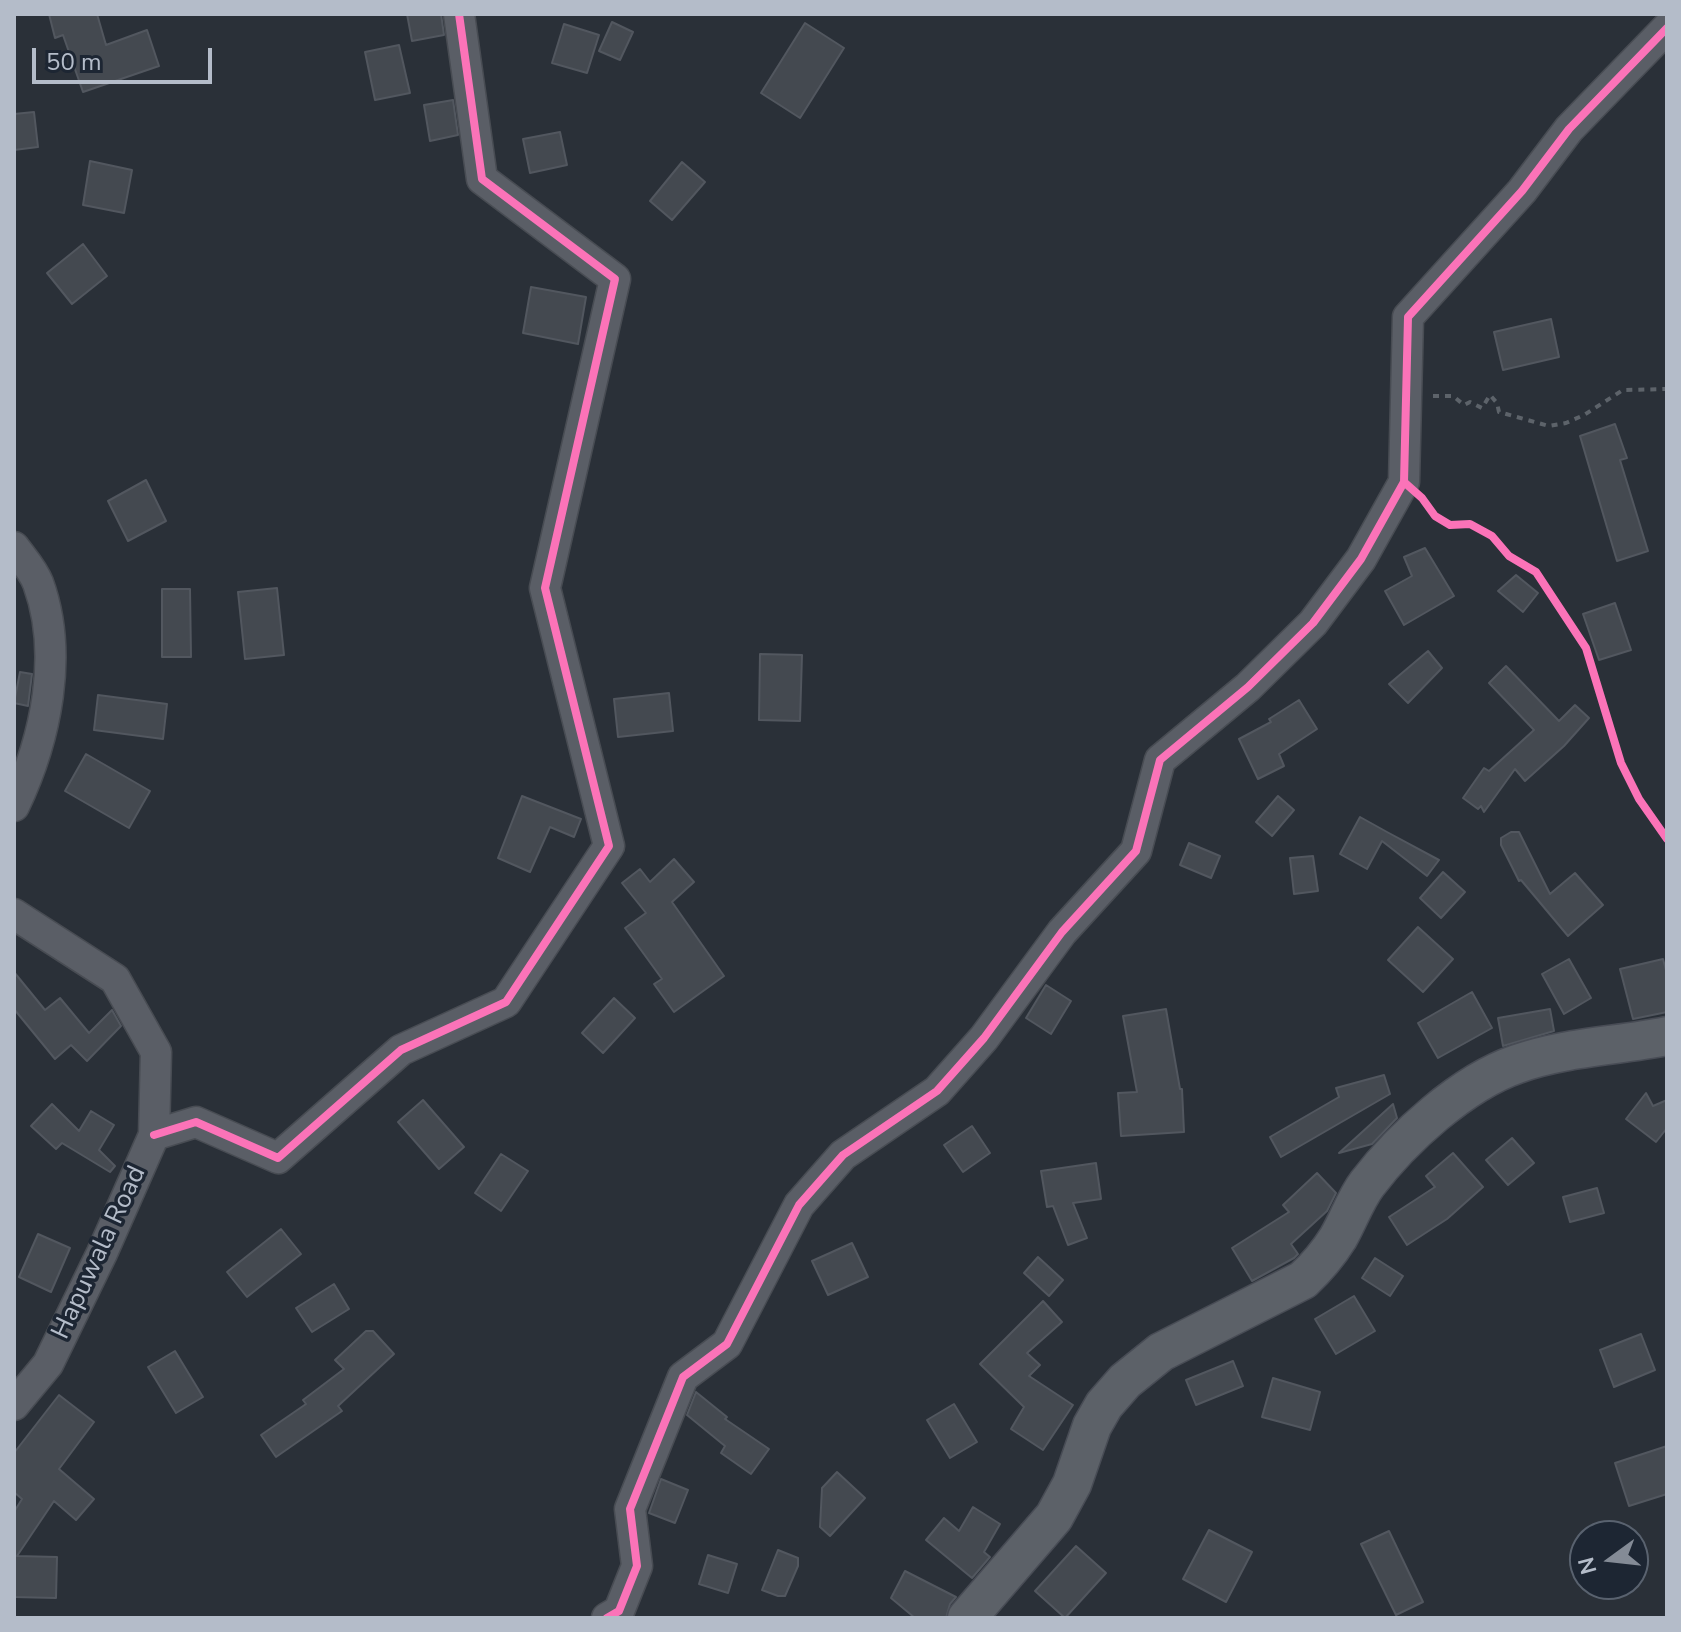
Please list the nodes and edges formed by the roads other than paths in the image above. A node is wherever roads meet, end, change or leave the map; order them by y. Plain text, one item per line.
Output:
1 (459, 14) edge
2 (1667, 28) edge
3 (14, 547) edge
4 (14, 806) edge
5 (14, 914) edge
6 (1667, 1036) edge
7 (154, 1135) junction
8 (14, 1405) edge
9 (607, 1618) edge
10 (967, 1618) edge

1 - 7 street
2 - 9 street
3 - 4 street
5 - 7 street, Hapuwala Road
6 - 10 main road
7 - 8 street, Hapuwala Road

